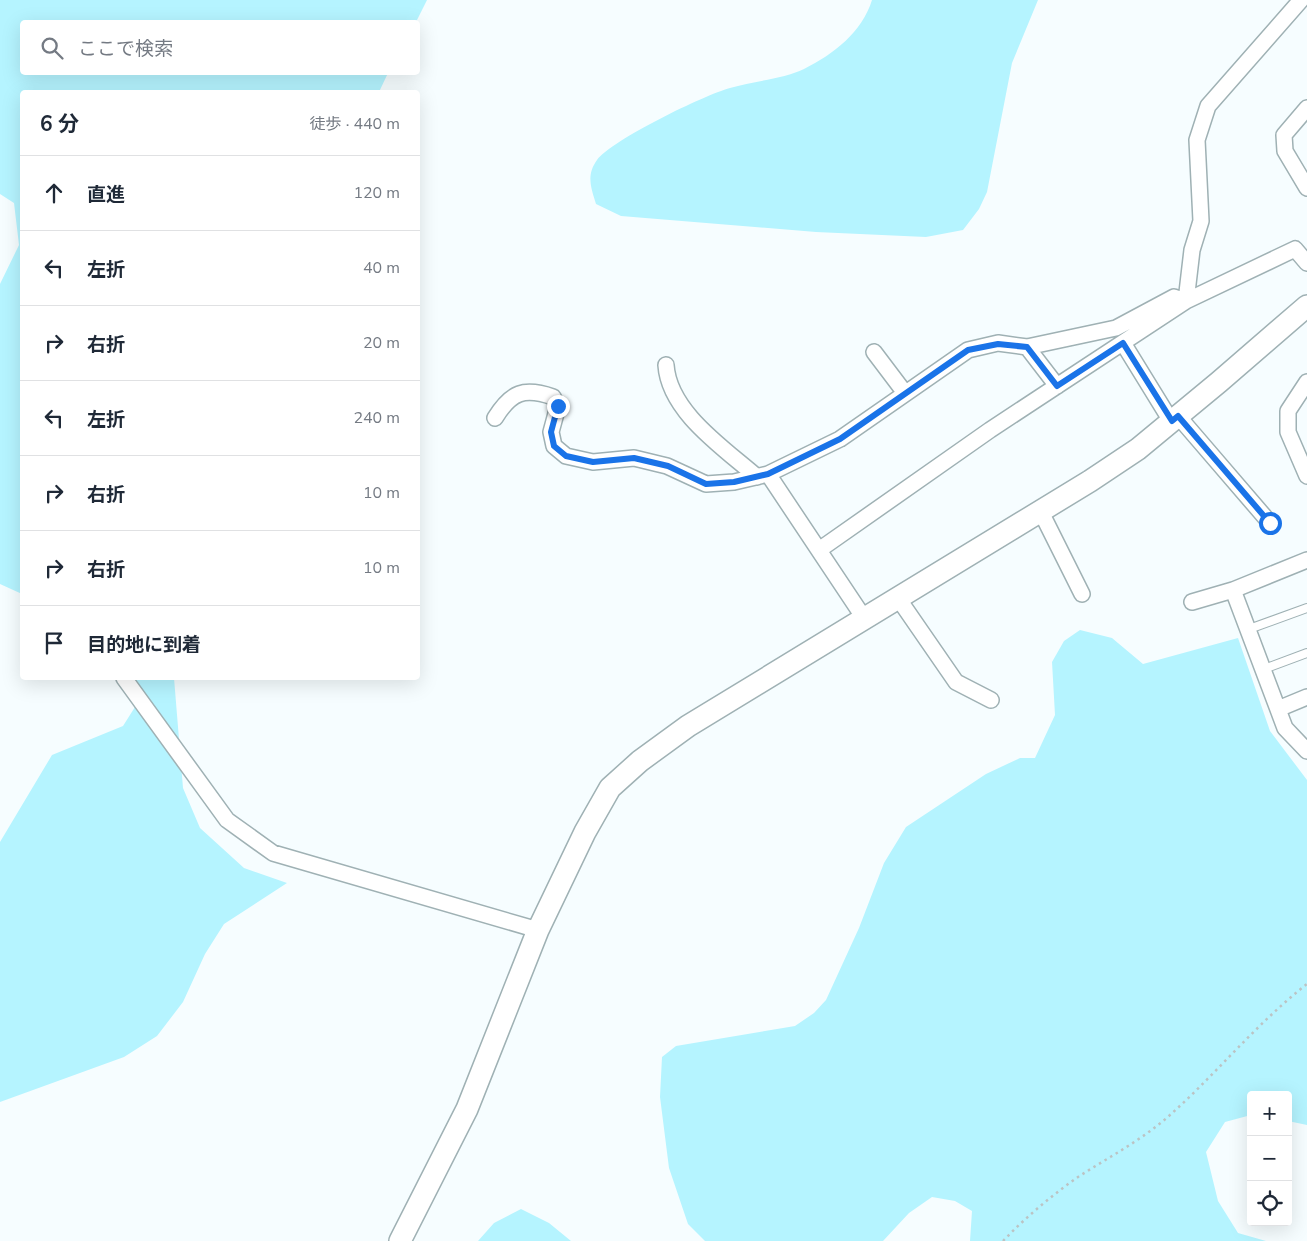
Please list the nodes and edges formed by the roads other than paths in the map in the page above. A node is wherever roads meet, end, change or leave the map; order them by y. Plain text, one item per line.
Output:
1 (1301, 0) edge
2 (1307, 108) edge
3 (1307, 188) edge
4 (1307, 263) edge
5 (1186, 301) junction
6 (1307, 306) edge
7 (1123, 343) junction
8 (1027, 347) junction
9 (874, 352) dead end
10 (666, 365) dead end
11 (1307, 382) edge
12 (1057, 386) junction
13 (906, 393) junction
14 (495, 418) dead end
15 (1175, 419) junction
16 (762, 476) junction
17 (1307, 476) edge
18 (1041, 512) junction
19 (1270, 523) dead end
20 (819, 550) junction
21 (1307, 560) edge
22 (1233, 590) junction
23 (1082, 594) dead end
24 (898, 598) junction
25 (1192, 602) dead end
26 (1307, 608) edge
27 (864, 618) junction
28 (1249, 630) junction
29 (1307, 653) edge
30 (1264, 669) junction
31 (125, 680) edge
32 (1307, 697) edge
33 (991, 700) dead end
34 (1278, 709) junction
35 (1307, 751) edge
36 (538, 930) junction
37 (400, 1241) edge

1 - 5 street
2 - 3 street
4 - 5 street
5 - 7 street
5 - 8 street
6 - 15 street
7 - 12 street
7 - 15 street
8 - 12 street
8 - 13 street
9 - 13 street
10 - 16 street
11 - 17 street
12 - 20 street
13 - 16 street
14 - 16 street
15 - 18 street
15 - 19 street
16 - 20 street
18 - 23 street
18 - 24 street
20 - 27 street
21 - 22 street
22 - 25 street
22 - 28 street
24 - 27 street
24 - 33 street
26 - 28 lane
27 - 36 street
28 - 30 street
29 - 30 lane
30 - 34 street
31 - 36 street
32 - 34 street
34 - 35 street
36 - 37 street

